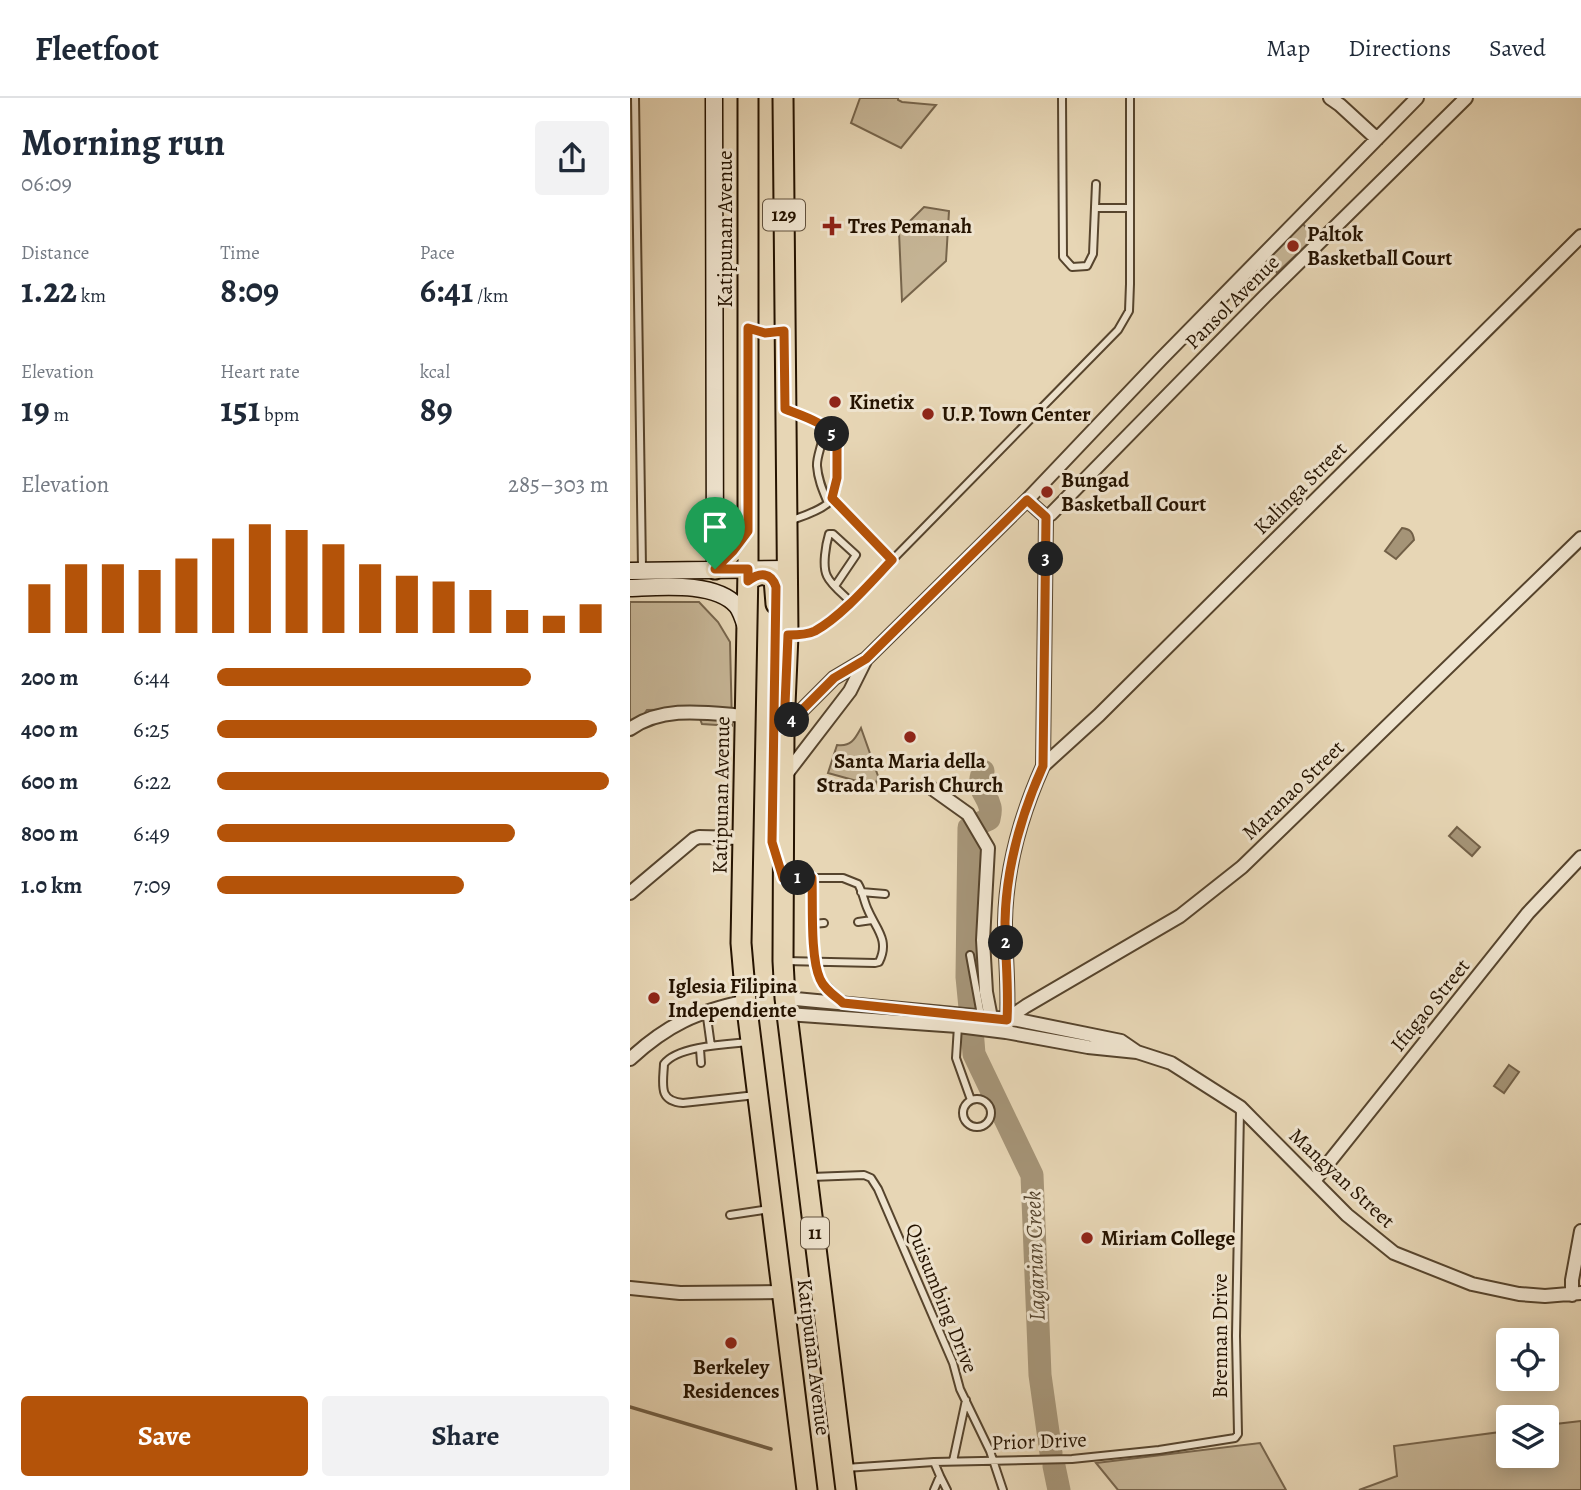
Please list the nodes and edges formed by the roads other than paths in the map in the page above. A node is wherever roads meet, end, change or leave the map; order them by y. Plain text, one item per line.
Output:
1 (635, 98) edge
2 (714, 98) edge
3 (748, 98) edge
4 (783, 98) edge
5 (1062, 98) edge
6 (1130, 98) edge
7 (1330, 98) edge
8 (1417, 98) edge
9 (1466, 98) edge
10 (1377, 139) junction
11 (1096, 184) dead end
12 (1095, 208) junction
13 (1129, 208) junction
14 (1581, 236) edge
15 (630, 290) edge
16 (639, 291) junction
17 (748, 328) junction
18 (784, 331) junction
19 (785, 409) junction
20 (821, 426) junction
21 (631, 462) edge
22 (641, 462) junction
23 (1027, 500) junction
24 (830, 501) junction
25 (1046, 517) junction
26 (786, 523) junction
27 (748, 531) junction
28 (1581, 538) edge
29 (892, 560) junction
30 (715, 569) junction
31 (787, 569) junction
32 (636, 570) edge
33 (748, 575) junction
34 (835, 586) junction
35 (630, 588) edge
36 (851, 602) junction
37 (747, 629) junction
38 (788, 635) junction
39 (866, 659) junction
40 (746, 716) junction
41 (784, 728) junction
42 (630, 729) edge
43 (1043, 766) junction
44 (784, 777) junction
45 (933, 789) dead end
46 (743, 838) junction
47 (1581, 858) edge
48 (783, 875) junction
49 (812, 878) junction
50 (630, 892) edge
51 (861, 892) junction
52 (885, 894) dead end
53 (872, 920) junction
54 (858, 922) dead end
55 (824, 923) dead end
56 (813, 924) junction
57 (970, 955) dead end
58 (783, 961) junction
59 (815, 961) junction
60 (746, 1001) junction
61 (843, 1003) junction
62 (786, 1006) junction
63 (706, 1010) junction
64 (986, 1017) junction
65 (958, 1026) junction
66 (1007, 1026) junction
67 (751, 1041) junction
68 (711, 1046) junction
69 (700, 1049) junction
70 (630, 1059) edge
71 (701, 1063) dead end
72 (705, 1091) dead end
73 (758, 1095) junction
74 (971, 1100) junction
75 (707, 1101) junction
76 (1240, 1107) junction
77 (808, 1177) junction
78 (1314, 1181) junction
79 (772, 1209) junction
80 (730, 1215) dead end
81 (1581, 1231) edge
82 (630, 1288) edge
83 (783, 1292) junction
84 (1577, 1294) edge
85 (966, 1400) junction
86 (1235, 1438) joint
87 (993, 1460) junction
88 (953, 1461) junction
89 (934, 1462) junction
90 (843, 1468) junction
91 (940, 1476) junction
92 (807, 1490) edge
93 (846, 1490) edge
94 (934, 1490) edge
95 (947, 1490) edge
96 (1003, 1490) edge

1 - 16 lane
2 - 30 street, Katipunan Avenue
3 - 17 main road, Katipunan Avenue / 129
4 - 18 main road, Katipunan Avenue / 129
5 - 12 lane
6 - 13 lane
7 - 10 street
8 - 10 street, Pansol Avenue
9 - 25 street, Pansol Avenue
10 - 23 street, Pansol Avenue
11 - 12 lane
12 - 13 lane
13 - 29 lane
14 - 43 street, Kalinga Street
15 - 16 lane
16 - 22 lane
17 - 18 main road
17 - 27 main road, Katipunan Avenue / 129
18 - 19 main road, Katipunan Avenue / 129
19 - 20 lane
19 - 26 main road, Katipunan Avenue / 129
20 - 24 lane
20 - 24 lane
21 - 22 lane
22 - 32 lane
23 - 25 street
23 - 39 street, Pansol Avenue
24 - 26 lane
24 - 29 lane
25 - 43 street
26 - 31 main road, Katipunan Avenue / 129
27 - 30 main road
27 - 33 main road, Katipunan Avenue / 129
28 - 66 street, Maranao Street
29 - 36 lane
30 - 32 street
30 - 33 street
31 - 33 street
31 - 38 main road, Katipunan Avenue / 11
33 - 37 main road, Katipunan Avenue / 11
33 - 48 main road
34 - 34 lane
34 - 36 lane
35 - 37 street
36 - 38 lane
37 - 40 main road, Katipunan Avenue / 11
38 - 41 main road, Katipunan Avenue / 11
39 - 41 street, Pansol Avenue
39 - 44 street, Pansol Avenue
40 - 42 street
40 - 46 main road, Katipunan Avenue / 11
41 - 44 main road, Katipunan Avenue / 11
43 - 66 street
44 - 48 main road, Katipunan Avenue / 11
45 - 64 street
46 - 50 street
46 - 60 main road, Katipunan Avenue / 11
47 - 78 street, Ifugao Street
48 - 49 lane
48 - 58 main road, Katipunan Avenue / 11
49 - 51 lane
49 - 56 lane
51 - 52 lane
51 - 53 lane
53 - 54 lane
53 - 59 lane
55 - 56 lane
56 - 59 lane
57 - 64 lane
58 - 59 lane
58 - 62 main road, Katipunan Avenue / 11
59 - 61 lane
60 - 63 street
60 - 67 main road, Katipunan Avenue / 11
61 - 62 street, Mangyan Street
61 - 64 street, Mangyan Street
62 - 65 street, Mangyan Street
62 - 77 main road, Katipunan Avenue / 11
63 - 68 lane
63 - 70 street
64 - 66 street, Mangyan Street
65 - 66 street, Mangyan Street
65 - 74 lane
66 - 76 street, Mangyan Street
67 - 68 lane
67 - 73 main road, Katipunan Avenue / 11
68 - 69 lane
69 - 71 lane
69 - 75 lane
72 - 75 lane
73 - 75 lane
73 - 79 main road, Katipunan Avenue / 11
74 - 74 lane
76 - 78 street, Mangyan Street
76 - 86 lane, Brennan Drive
77 - 85 lane, Quisumbing Drive
77 - 90 main road, Katipunan Avenue / 11
78 - 84 street, Mangyan Street
79 - 80 lane
79 - 83 main road, Katipunan Avenue / 11
81 - 84 street
82 - 83 street
83 - 92 main road, Katipunan Avenue / 11
85 - 87 lane, Quisumbing Drive
85 - 88 lane
86 - 87 lane, Prior Drive
87 - 88 lane, Prior Drive
87 - 96 lane, Quisumbing Drive
88 - 89 lane, Prior Drive
89 - 90 lane, Prior Drive
89 - 91 lane
90 - 93 main road, Katipunan Avenue / 11
91 - 94 lane
91 - 95 lane

